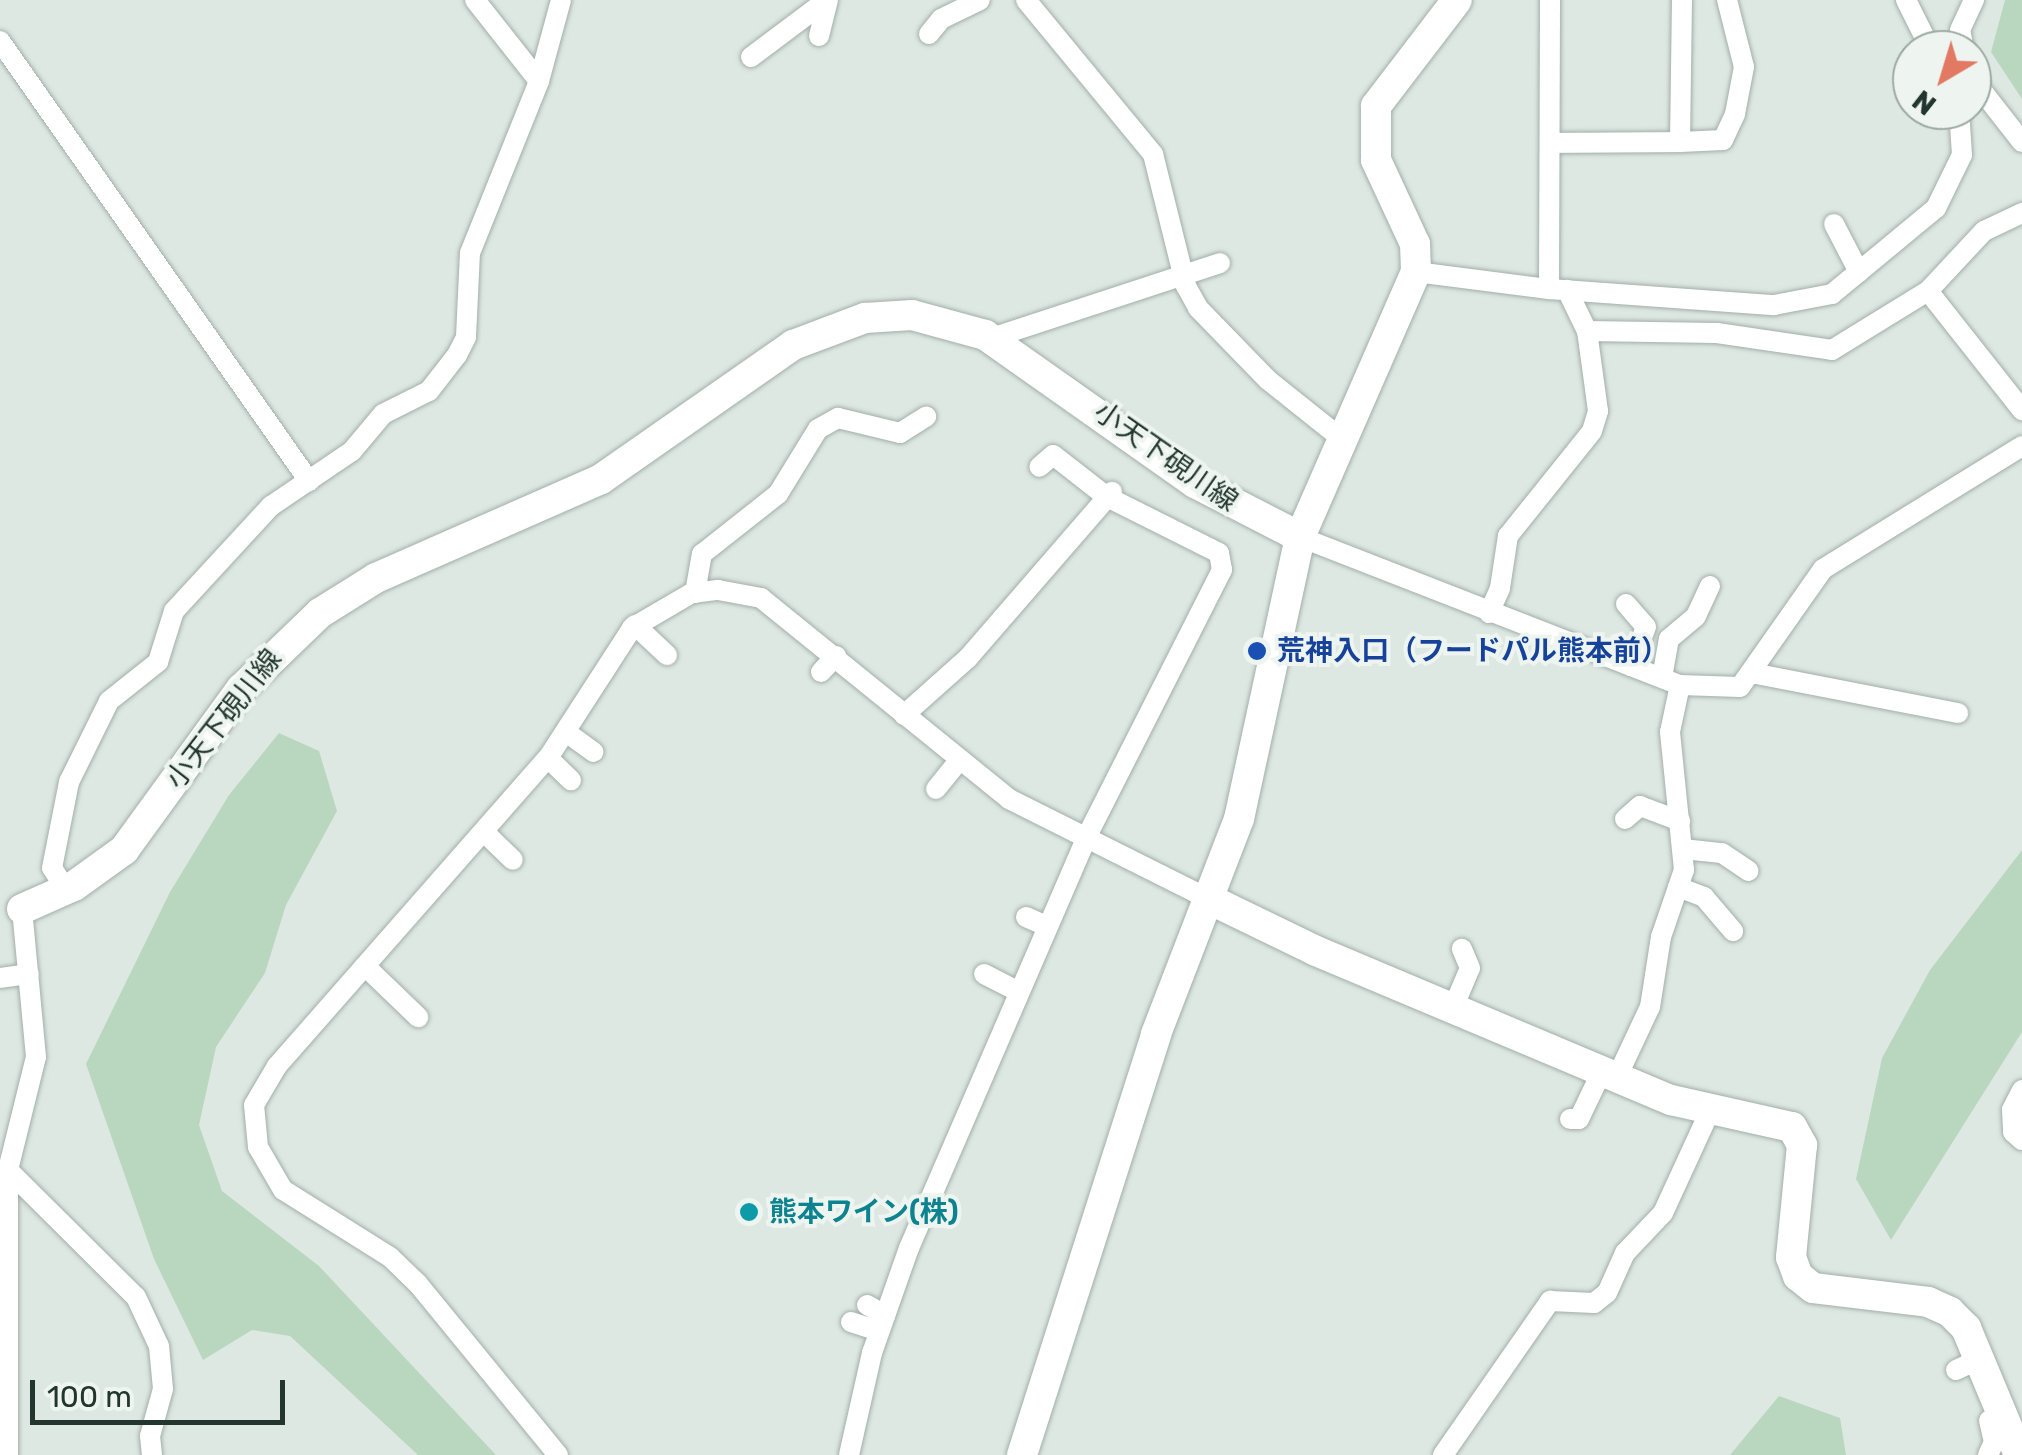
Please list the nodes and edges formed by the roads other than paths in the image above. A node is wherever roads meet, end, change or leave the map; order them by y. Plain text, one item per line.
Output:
1 (475, 0) edge
2 (560, 0) edge
3 (828, 0) edge
4 (980, 0) edge
5 (1026, 0) edge
6 (1456, 0) edge
7 (1550, 0) edge
8 (1682, 0) edge
9 (1726, 0) edge
10 (1906, 0) edge
11 (1974, 0) edge
12 (1921, 30) edge
13 (1960, 30) edge
14 (929, 34) dead end
15 (819, 36) dead end
16 (0, 41) edge
17 (751, 57) dead end
18 (539, 81) junction
19 (1992, 104) edge
20 (1960, 130) edge
21 (1550, 142) junction
22 (1680, 142) junction
23 (2022, 142) edge
24 (2022, 213) edge
25 (1834, 224) dead end
26 (1220, 263) dead end
27 (1182, 272) junction
28 (1416, 272) junction
29 (1860, 272) junction
30 (1558, 289) junction
31 (1928, 291) junction
32 (1587, 331) junction
33 (992, 338) junction
34 (2022, 410) edge
35 (926, 417) dead end
36 (1342, 439) junction
37 (2022, 446) edge
38 (1039, 466) dead end
39 (309, 481) junction
40 (1110, 494) junction
41 (1300, 537) junction
42 (1710, 586) dead end
43 (696, 592) junction
44 (1626, 604) dead end
45 (1490, 613) junction
46 (636, 625) junction
47 (667, 655) dead end
48 (836, 656) junction
49 (1631, 666) junction
50 (822, 672) dead end
51 (1752, 673) junction
52 (1671, 681) junction
53 (1958, 713) dead end
54 (904, 715) junction
55 (566, 732) junction
56 (594, 752) dead end
57 (548, 758) junction
58 (958, 762) junction
59 (571, 780) dead end
60 (936, 789) dead end
61 (1625, 819) dead end
62 (1680, 821) junction
63 (484, 832) junction
64 (1086, 838) junction
65 (1682, 849) junction
66 (513, 860) dead end
67 (1749, 872) dead end
68 (1678, 887) junction
69 (66, 890) junction
70 (1209, 899) junction
71 (10, 911) edge
72 (1026, 917) dead end
73 (1046, 926) junction
74 (1733, 931) dead end
75 (1462, 949) dead end
76 (365, 966) junction
77 (29, 974) junction
78 (984, 974) dead end
79 (0, 978) edge
80 (1018, 991) junction
81 (1453, 1008) junction
82 (418, 1016) dead end
83 (1610, 1074) junction
84 (2022, 1090) edge
85 (1710, 1111) junction
86 (1570, 1119) dead end
87 (2022, 1140) edge
88 (8, 1170) junction
89 (877, 1317) junction
90 (850, 1322) dead end
91 (1989, 1421) junction
92 (8, 1455) edge
93 (152, 1455) edge
94 (558, 1455) edge
95 (849, 1455) edge
96 (1022, 1455) edge
97 (1443, 1455) edge
98 (1988, 1455) edge
99 (2020, 1455) edge

1 - 18 street
2 - 18 street
3 - 15 street
3 - 17 street
4 - 14 street
5 - 27 street
6 - 28 main road
7 - 21 street
8 - 22 street
9 - 22 street
10 - 12 street
11 - 13 street
16 - 39 street
18 - 39 street
19 - 23 street
20 - 29 street
21 - 22 street
21 - 30 street
24 - 31 street
25 - 29 street
26 - 27 street
27 - 33 street
27 - 36 street
28 - 30 street
28 - 36 main road
29 - 30 street
30 - 32 street
31 - 32 street
31 - 34 street
32 - 45 street
33 - 41 main road, 小天下硯川線
33 - 69 main road, 小天下硯川線
35 - 43 street
36 - 41 main road
37 - 51 street
38 - 40 street
39 - 69 street
40 - 54 street
40 - 64 street
41 - 45 street
41 - 70 main road
42 - 52 street
43 - 46 street
43 - 48 street
44 - 49 street
45 - 49 street
46 - 47 street
46 - 55 street
48 - 50 street
48 - 54 street
49 - 52 street
51 - 52 street
51 - 53 street
52 - 62 street
54 - 58 street
55 - 56 street
55 - 57 street
57 - 59 street
57 - 63 street
58 - 60 street
58 - 64 street
61 - 62 street
62 - 65 street
63 - 66 street
63 - 76 street
64 - 70 street
64 - 73 street
65 - 67 street
65 - 68 street
68 - 74 street
68 - 83 street
69 - 71 main road, 小天下硯川線
70 - 81 main road
70 - 96 main road
71 - 77 street
72 - 73 street
73 - 80 street
75 - 81 street
76 - 82 street
76 - 94 street
77 - 79 street
77 - 88 street
78 - 80 street
80 - 89 street
81 - 83 main road
83 - 85 main road
83 - 86 street
84 - 87 street
85 - 91 main road
85 - 97 street
88 - 92 street
88 - 93 street
89 - 90 street
89 - 95 street
91 - 98 street
91 - 99 main road

